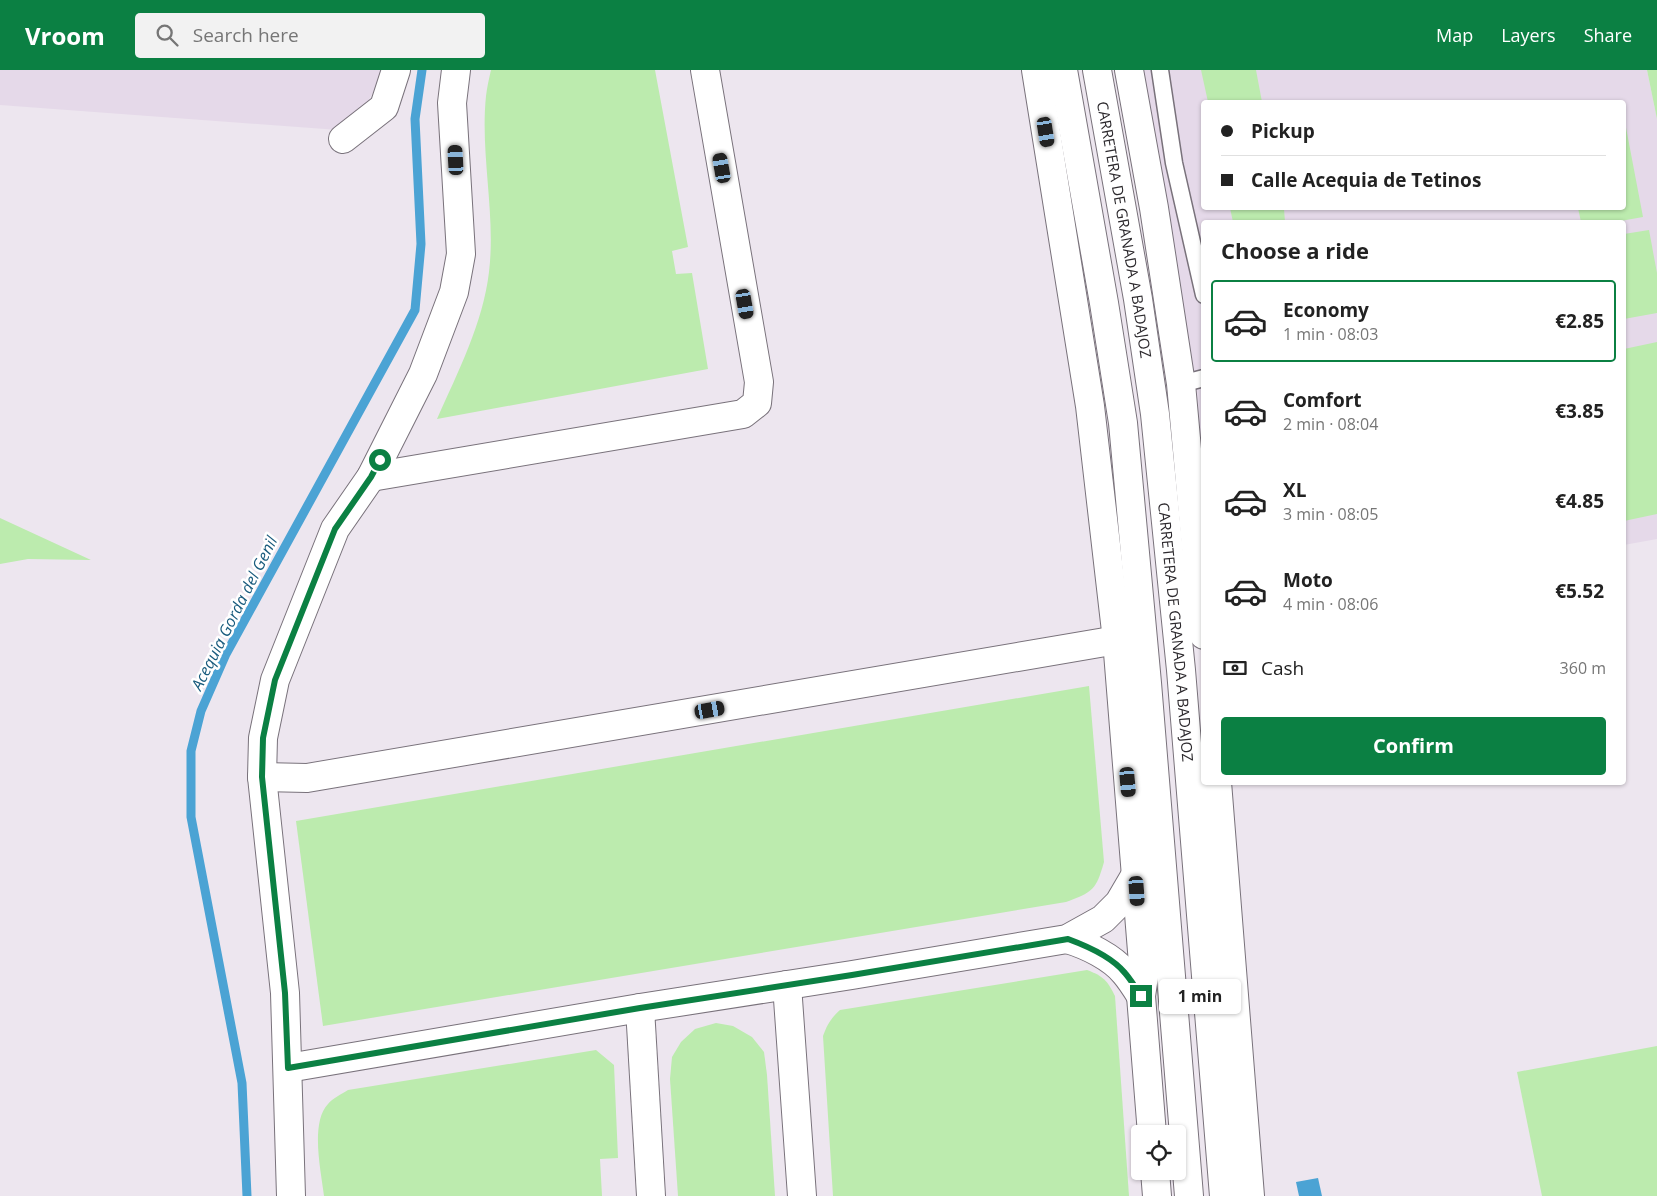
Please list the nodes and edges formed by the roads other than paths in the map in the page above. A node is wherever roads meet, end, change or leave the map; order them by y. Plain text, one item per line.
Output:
1 (396, 70) edge
2 (456, 70) edge
3 (705, 70) edge
4 (1036, 70) edge
5 (1063, 70) edge
6 (1097, 70) edge
7 (1129, 70) edge
8 (1160, 70) edge
9 (343, 139) dead end
10 (1201, 282) edge
11 (1193, 381) edge
12 (371, 477) junction
13 (1201, 566) edge
14 (1117, 640) junction
15 (262, 777) junction
16 (1217, 785) edge
17 (1136, 874) junction
18 (1068, 939) junction
19 (787, 985) junction
20 (1141, 996) junction
21 (640, 1008) junction
22 (288, 1068) junction
23 (1151, 1125) edge
24 (1156, 1180) edge
25 (291, 1196) edge
26 (651, 1196) edge
27 (802, 1196) edge
28 (1158, 1196) edge
29 (1189, 1196) edge
30 (1224, 1196) edge
31 (1250, 1196) edge

1 - 9 main road
2 - 12 main road
3 - 12 main road
4 - 14 main road
5 - 29 main road
6 - 30 main road, CARRETERA DE GRANADA A BADAJOZ
7 - 11 main road
8 - 10 lane
11 - 13 main road
12 - 15 main road
14 - 15 main road
14 - 17 main road
15 - 22 main road
16 - 31 main road
17 - 18 main road
17 - 20 main road
18 - 19 main road
18 - 20 main road
19 - 21 main road
19 - 27 main road
20 - 23 main road
21 - 22 main road
21 - 26 main road
22 - 25 main road
24 - 28 main road

